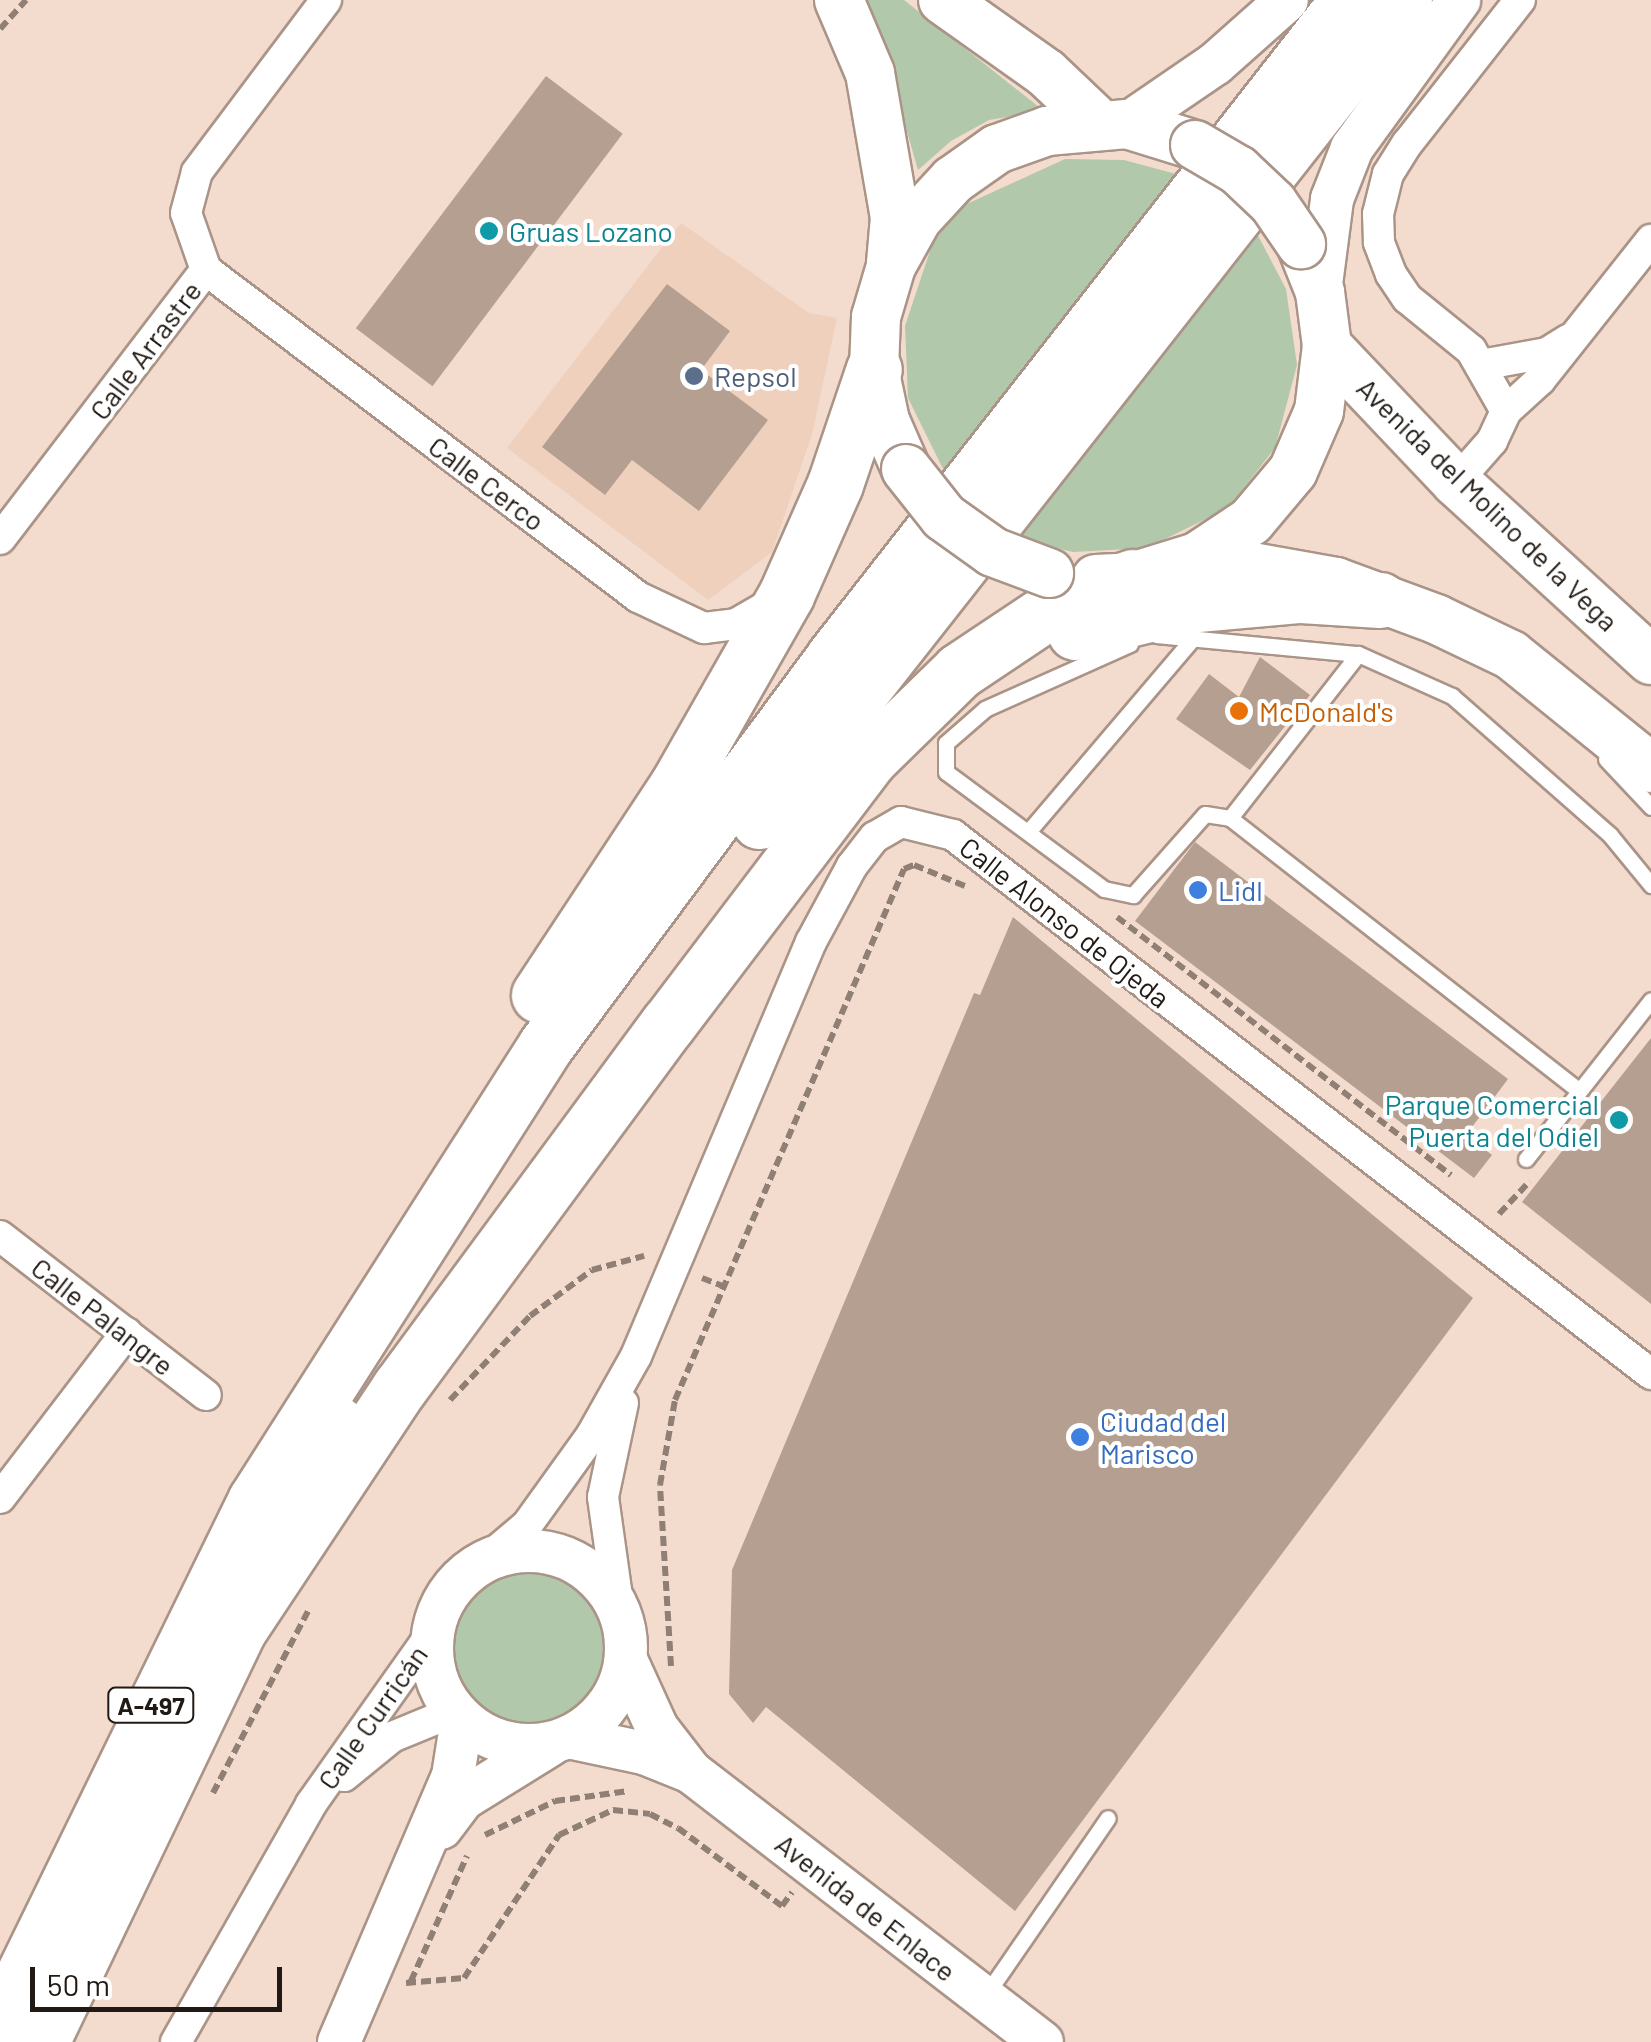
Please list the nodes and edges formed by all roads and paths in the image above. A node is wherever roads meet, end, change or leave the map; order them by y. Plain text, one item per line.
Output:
1 (26, 0) edge
2 (326, 0) edge
3 (840, 0) edge
4 (943, 0) edge
5 (1287, 0) edge
6 (1348, 0) edge
7 (1404, 0) edge
8 (1459, 0) edge
9 (1520, 0) edge
10 (0, 29) edge
11 (1113, 124) junction
12 (1651, 240) edge
13 (891, 266) junction
14 (206, 270) junction
15 (1320, 292) junction
16 (1579, 333) junction
17 (1328, 346) junction
18 (1481, 365) junction
19 (874, 369) junction
20 (1506, 411) junction
21 (1456, 482) junction
22 (0, 540) edge
23 (1198, 557) junction
24 (1132, 577) junction
25 (786, 595) junction
26 (1380, 600) junction
27 (1193, 638) junction
28 (1358, 654) junction
29 (1651, 660) edge
30 (959, 671) junction
31 (1602, 724) junction
32 (1651, 768) edge
33 (1651, 807) edge
34 (1230, 818) junction
35 (1028, 832) junction
36 (1651, 885) edge
37 (968, 887) dead end
38 (1106, 909) dead end
39 (1651, 1000) edge
40 (1578, 1090) junction
41 (1526, 1159) dead end
42 (1538, 1172) dead end
43 (1458, 1182) dead end
44 (1484, 1203) dead end
45 (0, 1236) edge
46 (646, 1256) dead end
47 (700, 1277) dead end
48 (724, 1286) junction
49 (126, 1333) junction
50 (636, 1356) junction
51 (1651, 1374) edge
52 (206, 1395) dead end
53 (445, 1406) dead end
54 (0, 1498) edge
55 (254, 1501) junction
56 (481, 1564) junction
57 (300, 1576) junction
58 (619, 1611) junction
59 (434, 1630) junction
60 (626, 1660) junction
61 (672, 1675) dead end
62 (458, 1715) junction
63 (562, 1739) junction
64 (691, 1772) junction
65 (644, 1791) dead end
66 (311, 1804) junction
67 (206, 1808) dead end
68 (1108, 1818) dead end
69 (416, 1860) junction
70 (782, 1906) dead end
71 (73, 1922) junction
72 (410, 1981) junction
73 (376, 1994) junction
74 (984, 1997) junction
75 (0, 2023) edge
76 (41, 2042) edge
77 (176, 2042) edge
78 (339, 2042) edge
79 (1042, 2042) edge

1 - 10 path
2 - 14 street, Calle Arrastre
3 - 13 main road
4 - 11 main road
5 - 11 street
6 - 55 highway
7 - 57 highway
8 - 15 street
9 - 18 street
11 - 13 main road
11 - 15 main road, bridge
12 - 16 street
13 - 19 main road
14 - 22 street, Calle Arrastre
14 - 25 street, Calle Cerco
15 - 17 main road
16 - 18 street
16 - 20 street
17 - 21 main road, Avenida del Molino de la Vega
17 - 23 main road
18 - 20 street
19 - 24 main road, bridge
19 - 25 highway
20 - 21 street
21 - 29 main road, Avenida del Molino de la Vega
23 - 24 main road
23 - 26 main road
24 - 30 highway
25 - 55 highway
26 - 30 highway
26 - 31 main road
27 - 28 lane
27 - 35 lane
27 - 35 lane
28 - 34 lane
28 - 36 lane
30 - 57 highway
31 - 32 main road
31 - 33 lane
34 - 35 lane
34 - 40 lane
37 - 48 path
38 - 43 path
39 - 40 lane
40 - 41 lane
42 - 44 path
45 - 49 street, Calle Palangre
46 - 53 path
47 - 48 path
48 - 61 path
49 - 52 street, Calle Palangre
49 - 54 street
50 - 51 street, Calle Alonso de Ojeda
50 - 56 street, Calle Alonso de Ojeda
50 - 58 street, Calle Alonso de Ojeda
55 - 71 highway, A-497
56 - 58 street
56 - 59 street
57 - 67 path
57 - 71 highway, A-497
58 - 60 street
59 - 62 street
59 - 66 street, Calle Curricán
60 - 63 street
60 - 64 street, Avenida de Enlace
62 - 63 street
62 - 66 street, Calle Curricán
62 - 69 street
63 - 64 street, Avenida de Enlace
63 - 69 street
64 - 74 street, Avenida de Enlace
65 - 72 path
66 - 77 street, Calle Curricán
68 - 74 lane
69 - 73 street
70 - 72 path
71 - 75 highway, A-497
71 - 76 highway, A-497
72 - 73 path
73 - 78 street
74 - 79 street, Avenida de Enlace

